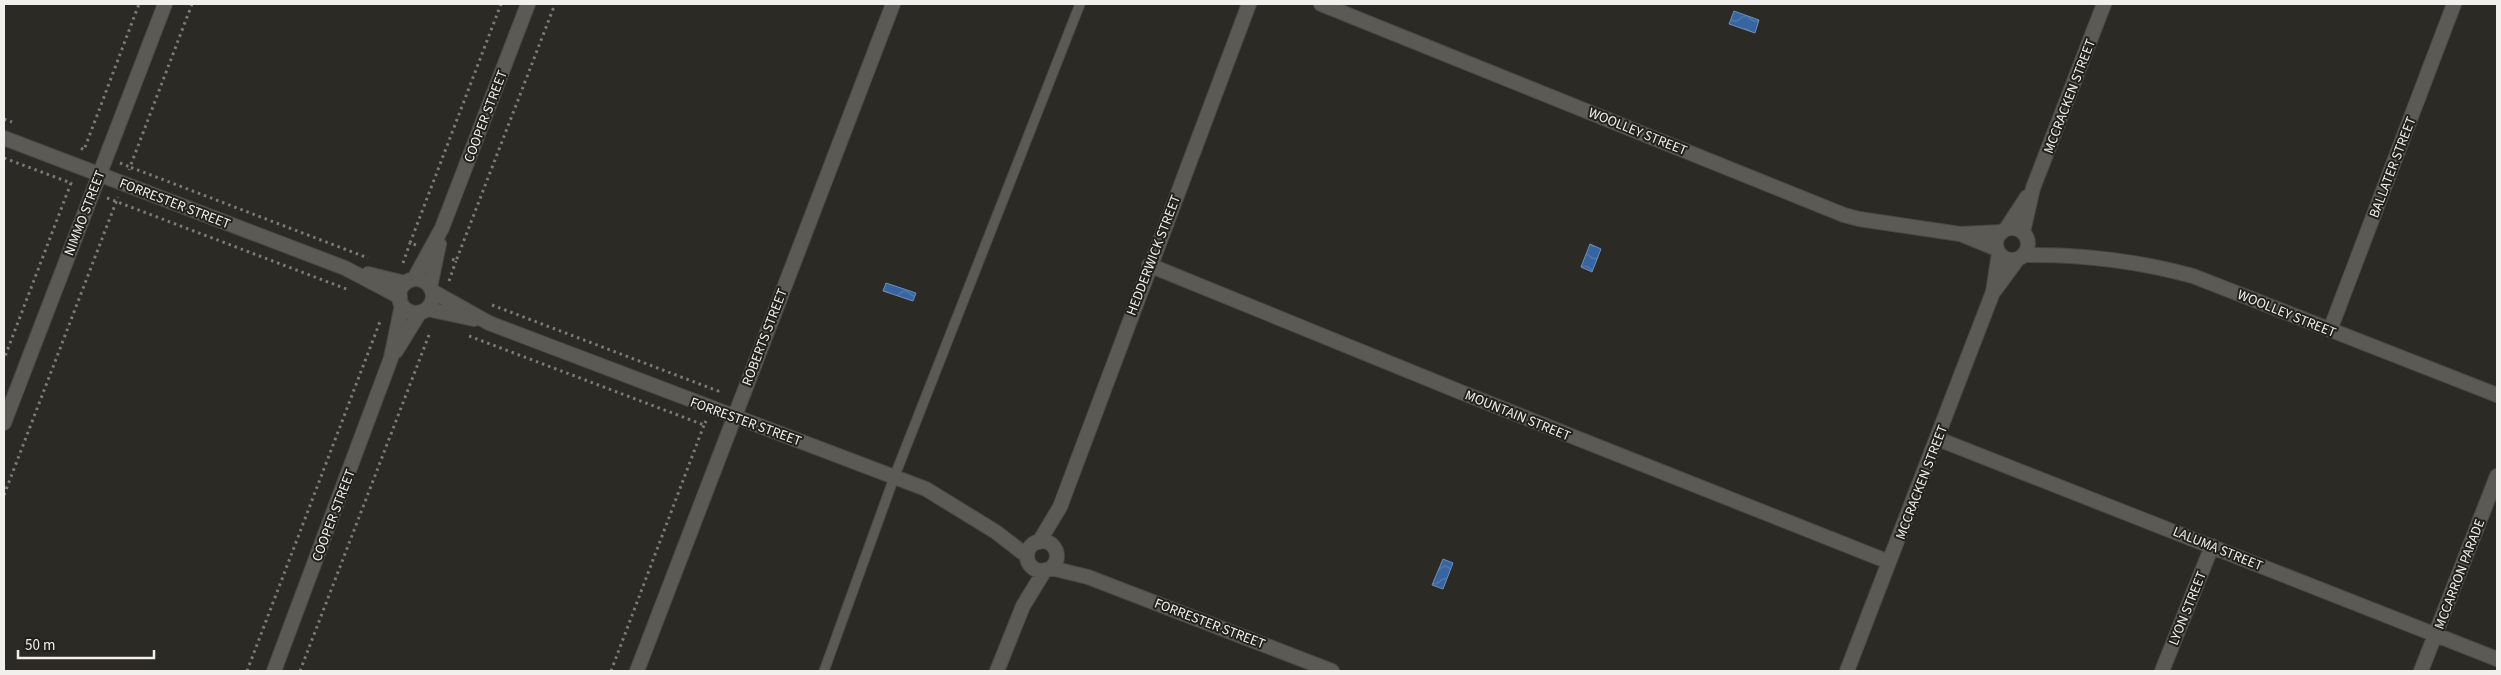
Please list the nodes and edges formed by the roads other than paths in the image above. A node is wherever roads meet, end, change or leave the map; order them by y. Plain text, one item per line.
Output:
1 (165, 4) edge
2 (528, 4) edge
3 (893, 4) edge
4 (1080, 4) edge
5 (1249, 4) edge
6 (1322, 4) edge
7 (2104, 4) edge
8 (2454, 4) edge
9 (4, 138) edge
10 (99, 174) junction
11 (2033, 188) junction
12 (442, 228) junction
13 (2004, 230) junction
14 (1960, 234) junction
15 (2026, 237) junction
16 (1998, 251) junction
17 (2070, 255) junction
18 (2020, 258) junction
19 (1149, 265) junction
20 (345, 268) junction
21 (410, 281) junction
22 (431, 289) junction
23 (1993, 292) junction
24 (401, 301) junction
25 (423, 310) junction
26 (489, 323) junction
27 (2330, 330) junction
28 (391, 358) junction
29 (2497, 395) edge
30 (734, 417) junction
31 (4, 423) edge
32 (1938, 439) junction
33 (895, 475) junction
34 (2497, 476) edge
35 (1060, 508) junction
36 (996, 532) junction
37 (1037, 542) junction
38 (2212, 546) junction
39 (1029, 560) junction
40 (1052, 561) junction
41 (1889, 562) junction
42 (1023, 606) junction
43 (2436, 634) junction
44 (2497, 659) edge
45 (274, 671) edge
46 (637, 671) edge
47 (824, 671) edge
48 (996, 671) edge
49 (1332, 671) edge
50 (1847, 671) edge
51 (2162, 671) edge
52 (2421, 671) edge

1 - 10 street, NIMMO STREET
2 - 12 street, COOPER STREET
3 - 30 street, ROBERTS STREET
4 - 33 lane
5 - 19 street, HEDDERWICK STREET
6 - 14 street, WOOLLEY STREET
7 - 11 street, MCCRACKEN STREET
8 - 27 street, BALLATER STREET
9 - 10 street, FORRESTER STREET
10 - 20 street, FORRESTER STREET
10 - 31 street, NIMMO STREET
11 - 13 street, MCCRACKEN STREET
11 - 15 street, MCCRACKEN STREET
12 - 21 street, COOPER STREET
12 - 22 street, COOPER STREET
13 - 14 street, WOOLLEY STREET
13 - 15 street
13 - 16 street
14 - 16 street, WOOLLEY STREET
15 - 17 street, WOOLLEY STREET
15 - 18 street
16 - 18 street
16 - 23 street, MCCRACKEN STREET
17 - 18 street, WOOLLEY STREET
17 - 27 street, WOOLLEY STREET
18 - 23 street, MCCRACKEN STREET
19 - 35 street, HEDDERWICK STREET
19 - 41 street, MOUNTAIN STREET
20 - 21 street, FORRESTER STREET
20 - 24 street, FORRESTER STREET
21 - 22 street
21 - 24 street
22 - 25 street
22 - 26 street, FORRESTER STREET
23 - 32 street, MCCRACKEN STREET
24 - 25 street
24 - 28 street, COOPER STREET
25 - 26 street, FORRESTER STREET
25 - 28 street, COOPER STREET
26 - 30 street, FORRESTER STREET
27 - 29 street, WOOLLEY STREET
28 - 45 street, COOPER STREET
30 - 33 street, FORRESTER STREET
30 - 46 street, ROBERTS STREET
32 - 38 street, LALUMA STREET
32 - 41 street, MCCRACKEN STREET
33 - 36 street, FORRESTER STREET
33 - 47 lane
34 - 43 street, MCCARRON PARADE
35 - 37 street, HEDDERWICK STREET
35 - 40 street, HEDDERWICK STREET
36 - 37 street, FORRESTER STREET
36 - 39 street, FORRESTER STREET
37 - 39 street
37 - 40 street
38 - 43 street, LALUMA STREET
38 - 51 street, LYON STREET
39 - 40 street
39 - 42 street, HEDDERWICK STREET
40 - 42 street, HEDDERWICK STREET
40 - 49 street, FORRESTER STREET
41 - 50 street, MCCRACKEN STREET
42 - 48 street, HEDDERWICK STREET
43 - 44 street, LALUMA STREET
43 - 52 street, MCCARRON PARADE

